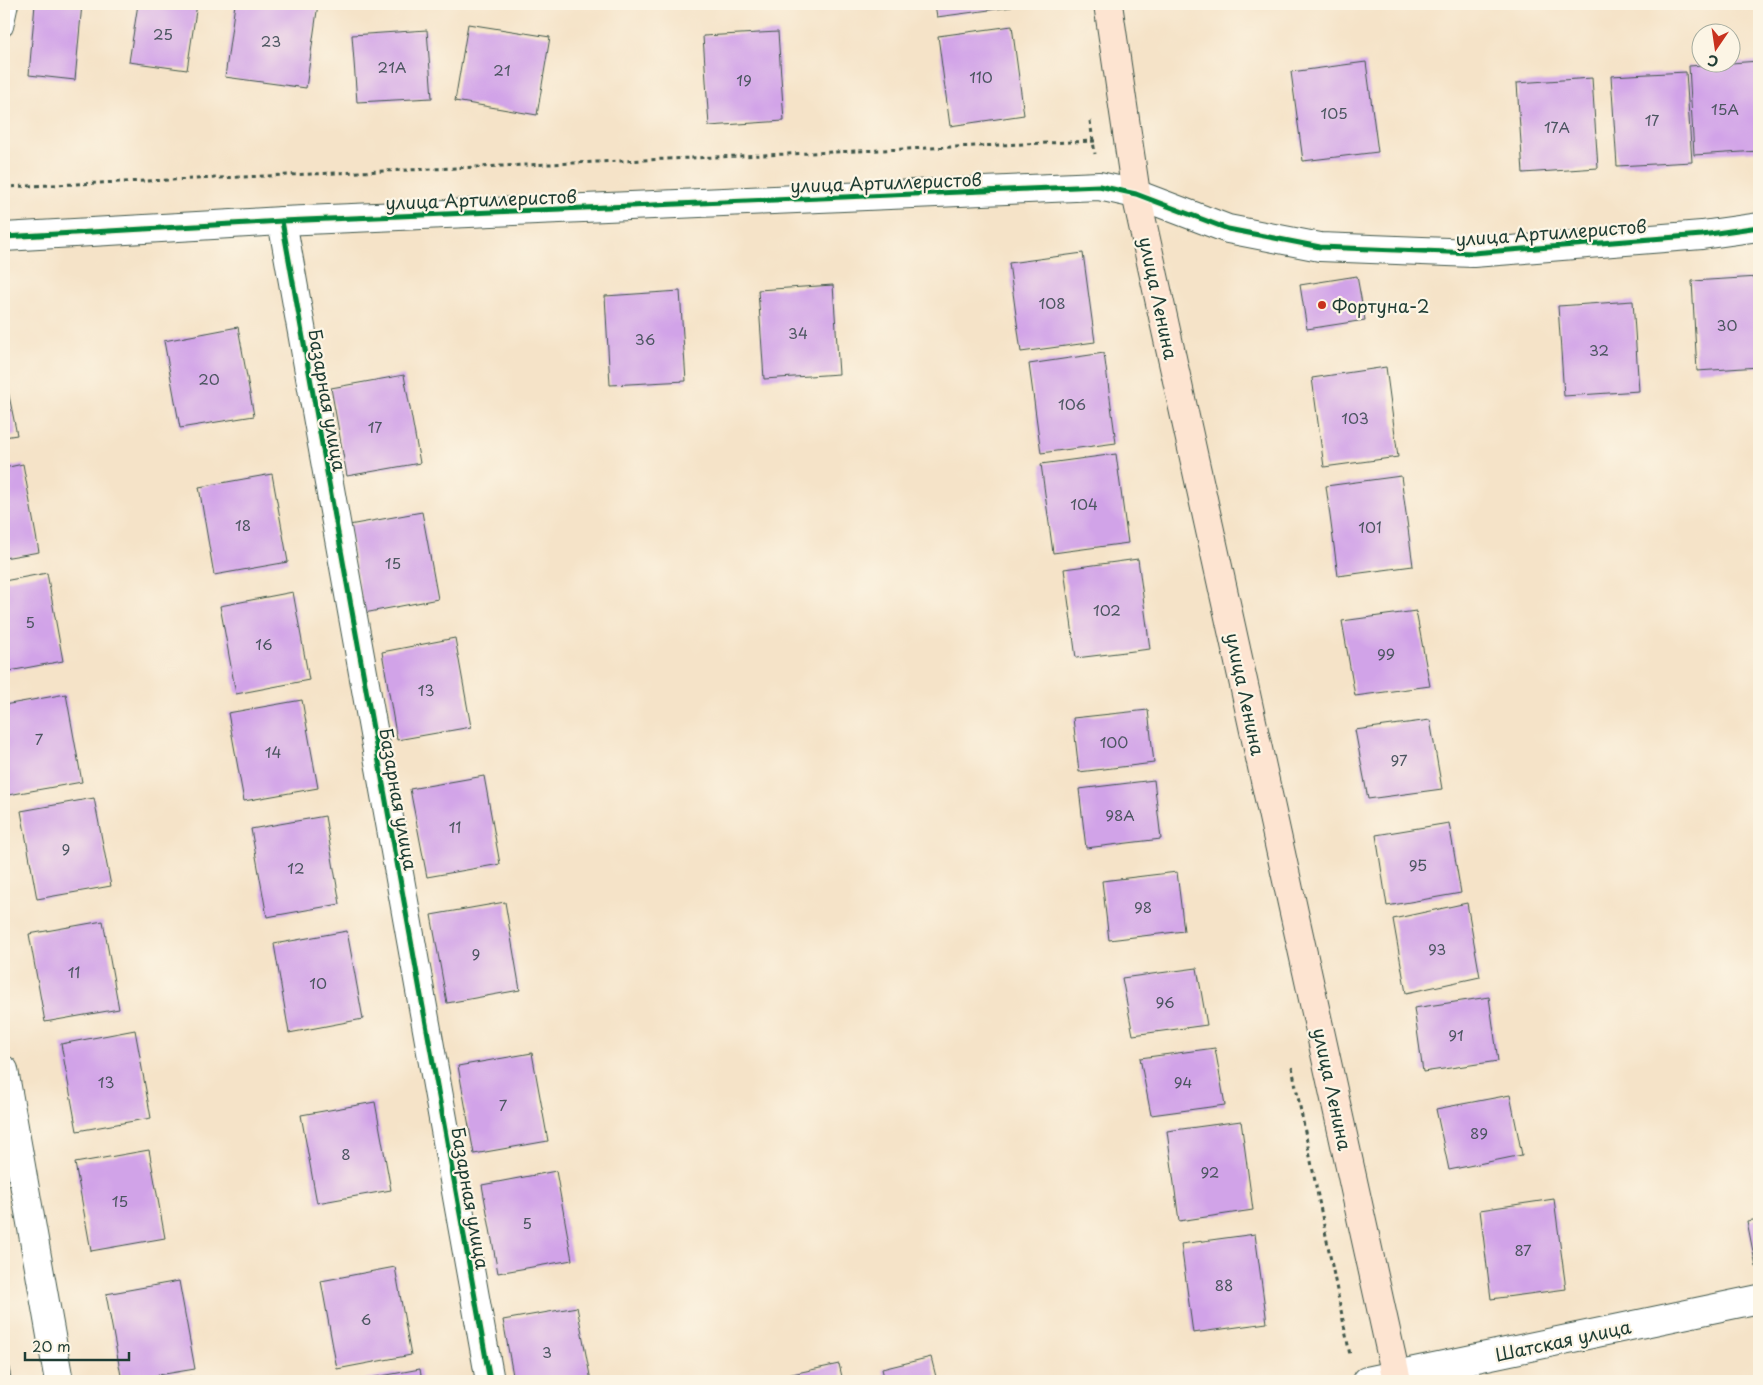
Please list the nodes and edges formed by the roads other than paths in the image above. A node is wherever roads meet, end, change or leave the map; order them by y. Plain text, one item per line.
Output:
1 (9, 4) edge
2 (1108, 4) edge
3 (4, 27) edge
4 (1136, 194) junction
5 (282, 221) junction
6 (1759, 226) edge
7 (4, 237) edge
8 (4, 1070) edge
9 (1759, 1299) edge
10 (1396, 1378) edge
11 (59, 1381) edge
12 (490, 1381) edge
13 (1367, 1381) edge

1 - 3 lane
2 - 4 main road, улица Ленина
4 - 5 street, улица Артиллеристов
4 - 6 street, улица Артиллеристов
4 - 10 main road, улица Ленина
5 - 7 street, улица Артиллеристов
5 - 12 street, Базарная улица
8 - 11 street
9 - 10 street, Шатская улица
10 - 13 street, Шатская улица

